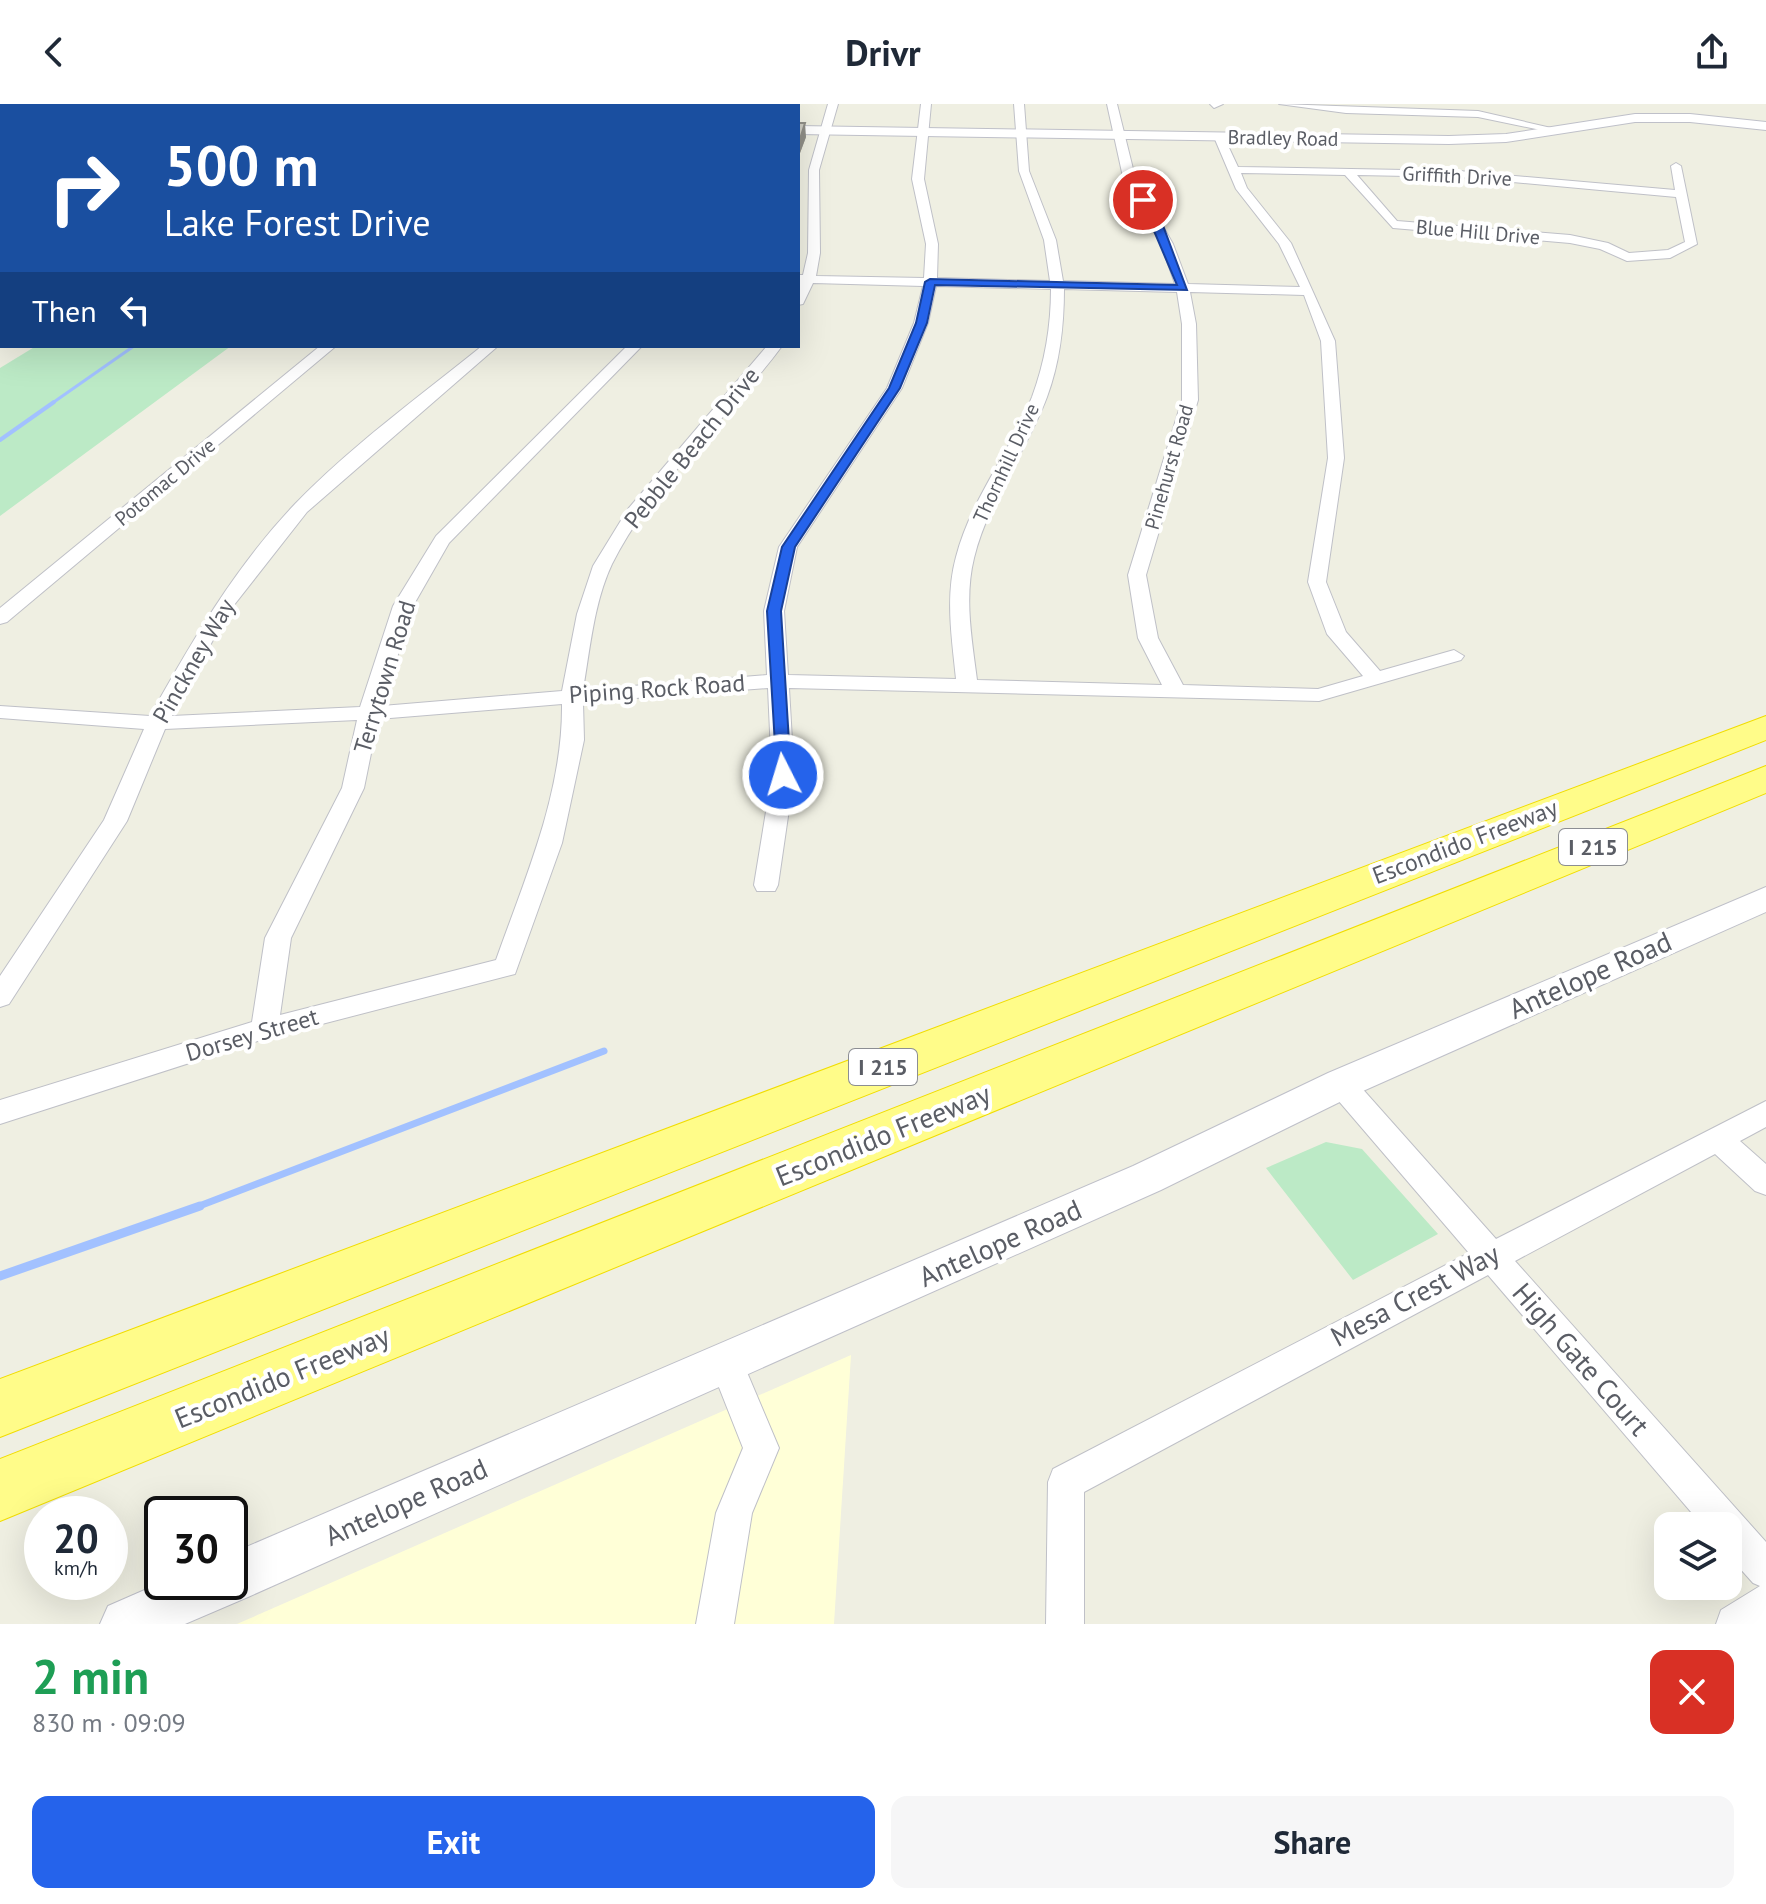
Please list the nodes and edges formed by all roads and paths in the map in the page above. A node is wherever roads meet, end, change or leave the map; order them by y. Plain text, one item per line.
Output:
1 (833, 104) edge
2 (926, 104) edge
3 (1019, 104) edge
4 (1112, 104) edge
5 (1284, 104) edge
6 (1766, 126) edge
7 (800, 130) edge
8 (826, 130) junction
9 (1555, 130) junction
10 (923, 132) junction
11 (1021, 133) junction
12 (1120, 135) junction
13 (1219, 137) junction
14 (1676, 166) dead end
15 (1232, 170) junction
16 (1349, 173) junction
17 (1681, 194) junction
18 (803, 279) edge
19 (930, 282) junction
20 (1056, 285) junction
21 (1183, 288) junction
22 (1309, 291) junction
23 (327, 348) edge
24 (489, 348) edge
25 (633, 348) edge
26 (773, 348) edge
27 (0, 618) edge
28 (1454, 656) dead end
29 (1377, 680) junction
30 (775, 681) junction
31 (967, 685) junction
32 (1176, 692) junction
33 (572, 695) junction
34 (0, 712) edge
35 (369, 713) junction
36 (157, 723) junction
37 (1766, 727) edge
38 (1766, 778) edge
39 (766, 885) dead end
40 (1766, 899) edge
41 (506, 967) joint
42 (0, 997) edge
43 (264, 1029) junction
44 (1341, 1084) junction
45 (0, 1112) edge
46 (1766, 1113) edge
47 (1717, 1138) junction
48 (1766, 1182) edge
49 (1490, 1255) junction
50 (726, 1362) junction
51 (0, 1408) edge
52 (0, 1490) edge
53 (1716, 1512) edge
54 (1742, 1542) edge
55 (1766, 1570) edge
56 (248, 1571) edge
57 (181, 1600) edge
58 (1766, 1603) edge
59 (126, 1624) edge
60 (715, 1624) edge
61 (1065, 1624) edge
62 (1735, 1624) edge

1 - 8 street
2 - 10 street
3 - 11 street, Thornhill Drive
4 - 12 street, Pinehurst Road
5 - 9 street
6 - 9 street, Bradley Road
7 - 8 street, Bradley Road
8 - 10 street, Bradley Road
8 - 18 street
9 - 13 street, Bradley Road
10 - 11 street, Bradley Road
10 - 19 street
11 - 12 street, Bradley Road
11 - 20 street, Thornhill Drive
12 - 13 street, Bradley Road
12 - 21 street, Pinehurst Road
13 - 15 street
14 - 17 street
15 - 16 street, Griffith Drive
15 - 22 street
16 - 17 street, Griffith Drive
16 - 17 street, Blue Hill Drive
18 - 19 street
19 - 20 street
19 - 30 street
20 - 21 street
20 - 31 street, Thornhill Drive
21 - 22 street
21 - 32 street, Pinehurst Road
22 - 29 street
23 - 27 street, Potomac Drive
24 - 36 street, Pinckney Way
25 - 35 street, Terrytown Road
26 - 33 street, Pebble Beach Drive
28 - 29 street, Piping Rock Road
29 - 32 street, Piping Rock Road
30 - 31 street, Piping Rock Road
30 - 33 street, Piping Rock Road
30 - 39 street
31 - 32 street, Piping Rock Road
33 - 35 street, Piping Rock Road
33 - 41 street, Pebble Beach Drive
34 - 36 street, Piping Rock Road
35 - 36 street, Piping Rock Road
35 - 43 street, Terrytown Road
36 - 42 street, Pinckney Way
37 - 51 highway, Escondido Freeway / I 215
38 - 52 highway, Escondido Freeway / I 215
40 - 44 street, Antelope Road
41 - 43 street, Dorsey Street
43 - 45 street, Dorsey Street
44 - 49 street, High Gate Court
44 - 50 street, Antelope Road
46 - 47 street, Mesa Crest Way
47 - 48 street
47 - 49 street, Mesa Crest Way
49 - 53 street, High Gate Court
49 - 61 street, Mesa Crest Way
50 - 56 street, Antelope Road
50 - 60 street
54 - 55 street, High Gate Court
57 - 59 street
58 - 62 street

